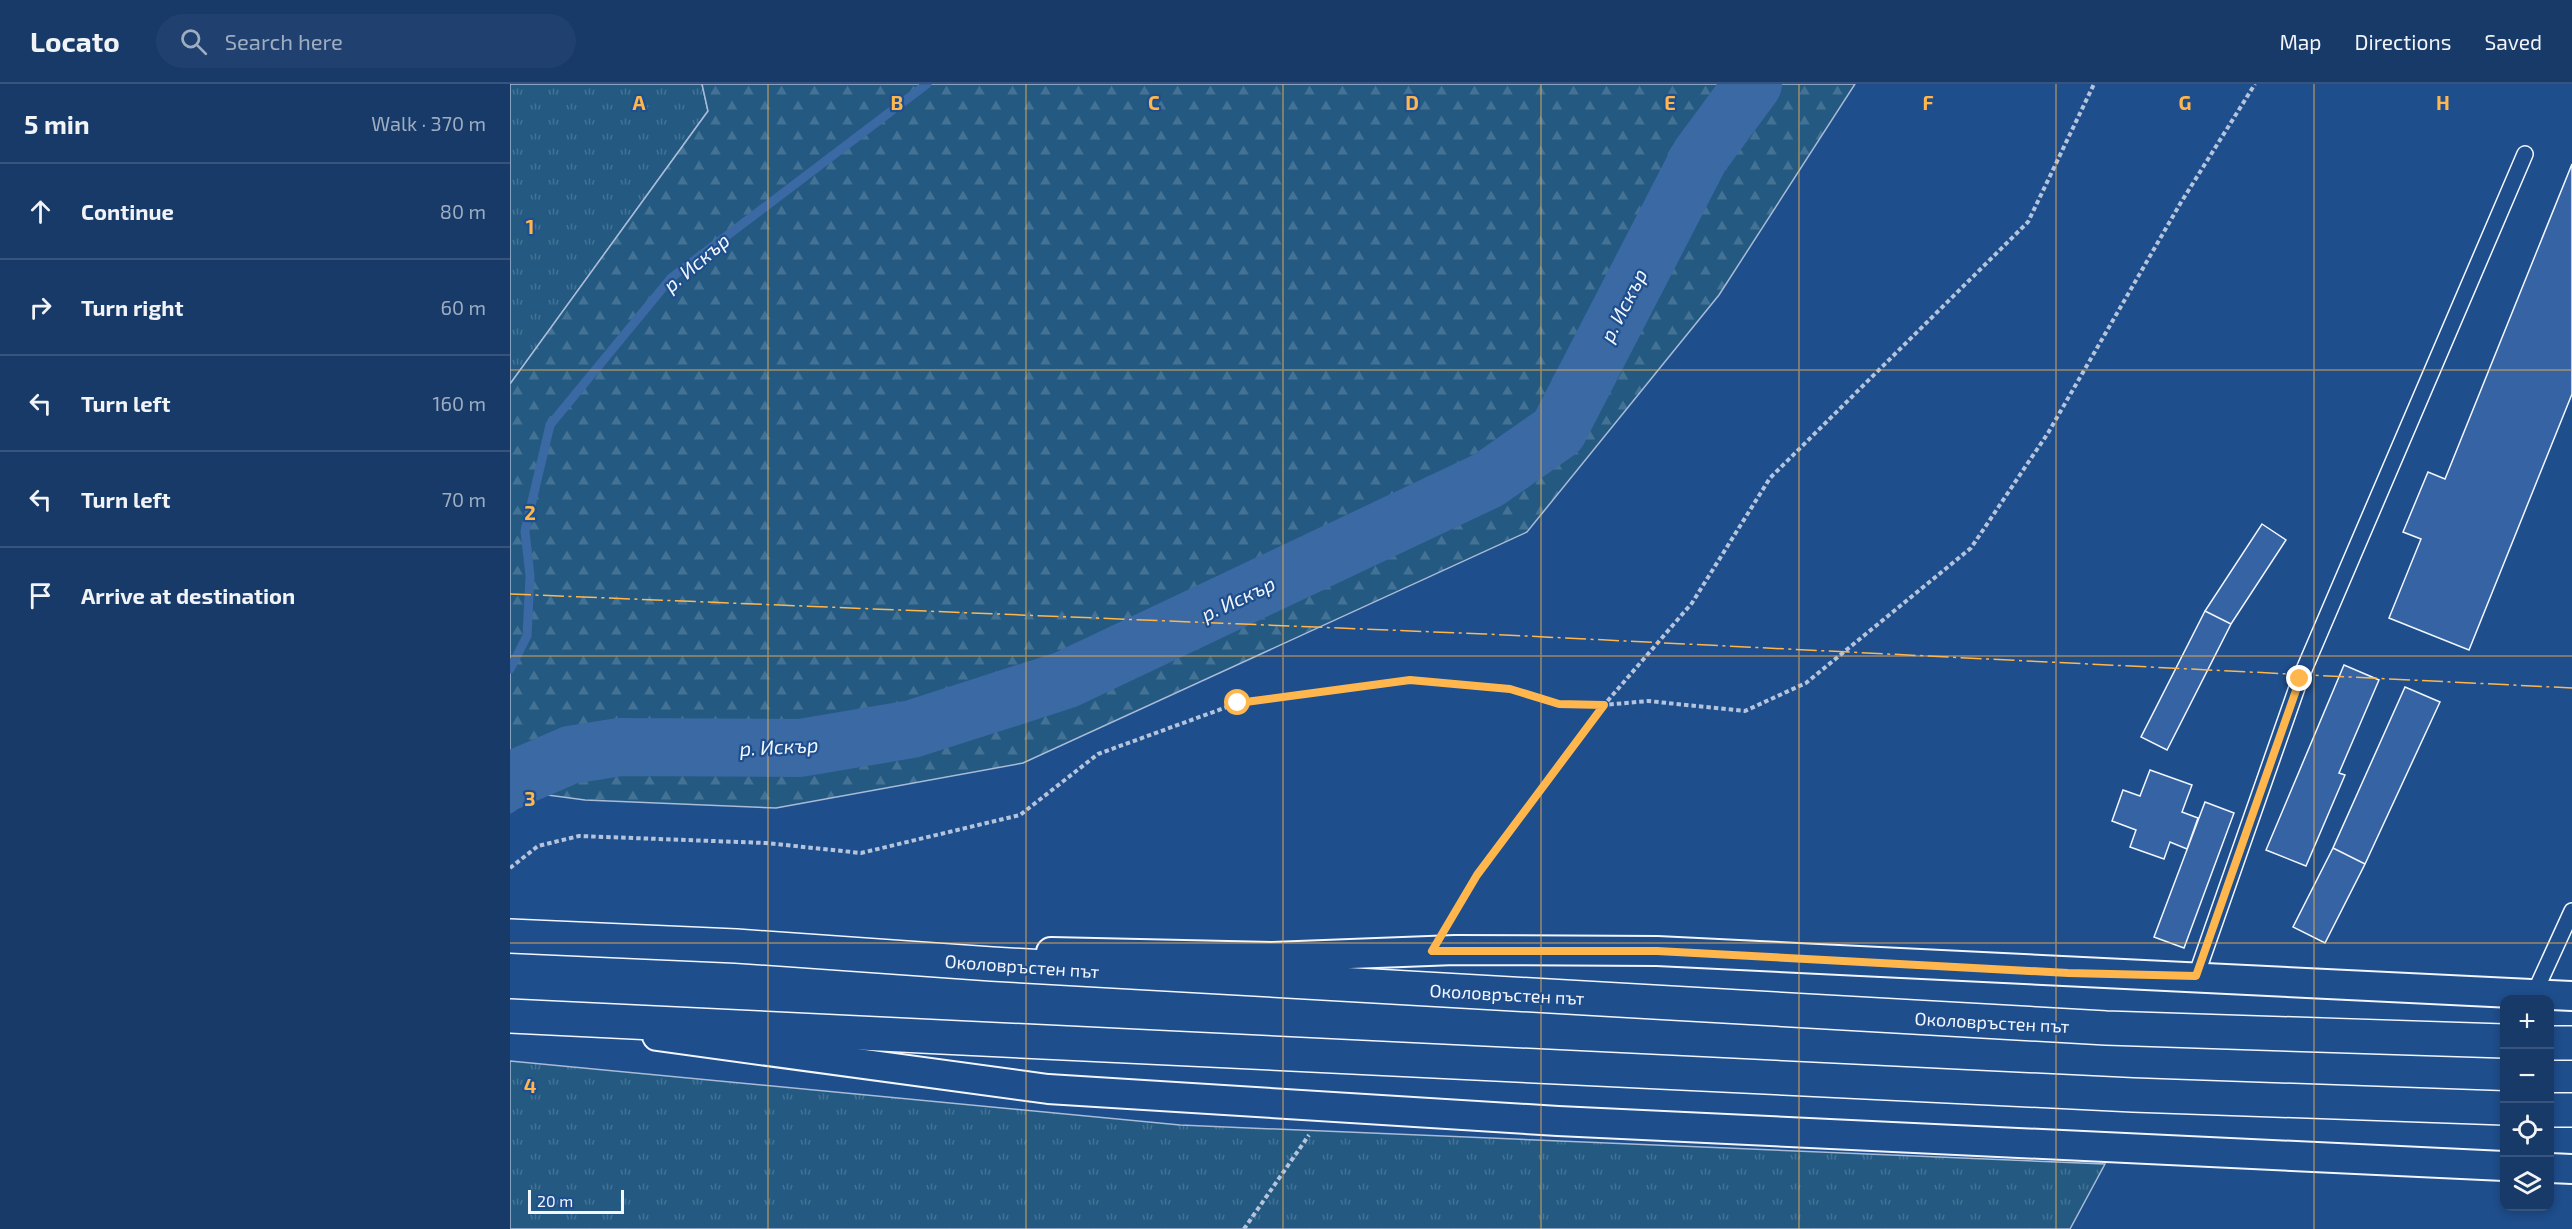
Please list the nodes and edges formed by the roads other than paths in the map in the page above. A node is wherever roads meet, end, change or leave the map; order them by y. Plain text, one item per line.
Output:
1 (2525, 154) dead end
2 (2572, 911) edge
3 (510, 936) edge
4 (736, 946) junction
5 (2196, 976) junction
6 (2534, 994) junction
7 (2572, 996) edge
8 (511, 1016) edge
9 (2500, 1041) edge
10 (2554, 1042) edge
11 (2572, 1043) edge
12 (2500, 1108) edge
13 (2554, 1110) edge
14 (2572, 1110) edge
15 (2500, 1166) edge
16 (2554, 1168) edge
17 (2572, 1169) edge

1 - 5 lane
2 - 6 lane
3 - 4 highway, Околовръстен път
4 - 5 street
4 - 9 highway, Околовръстен път
5 - 6 street
6 - 7 street
8 - 12 highway
8 - 15 street
10 - 11 highway
13 - 14 highway
16 - 17 street

